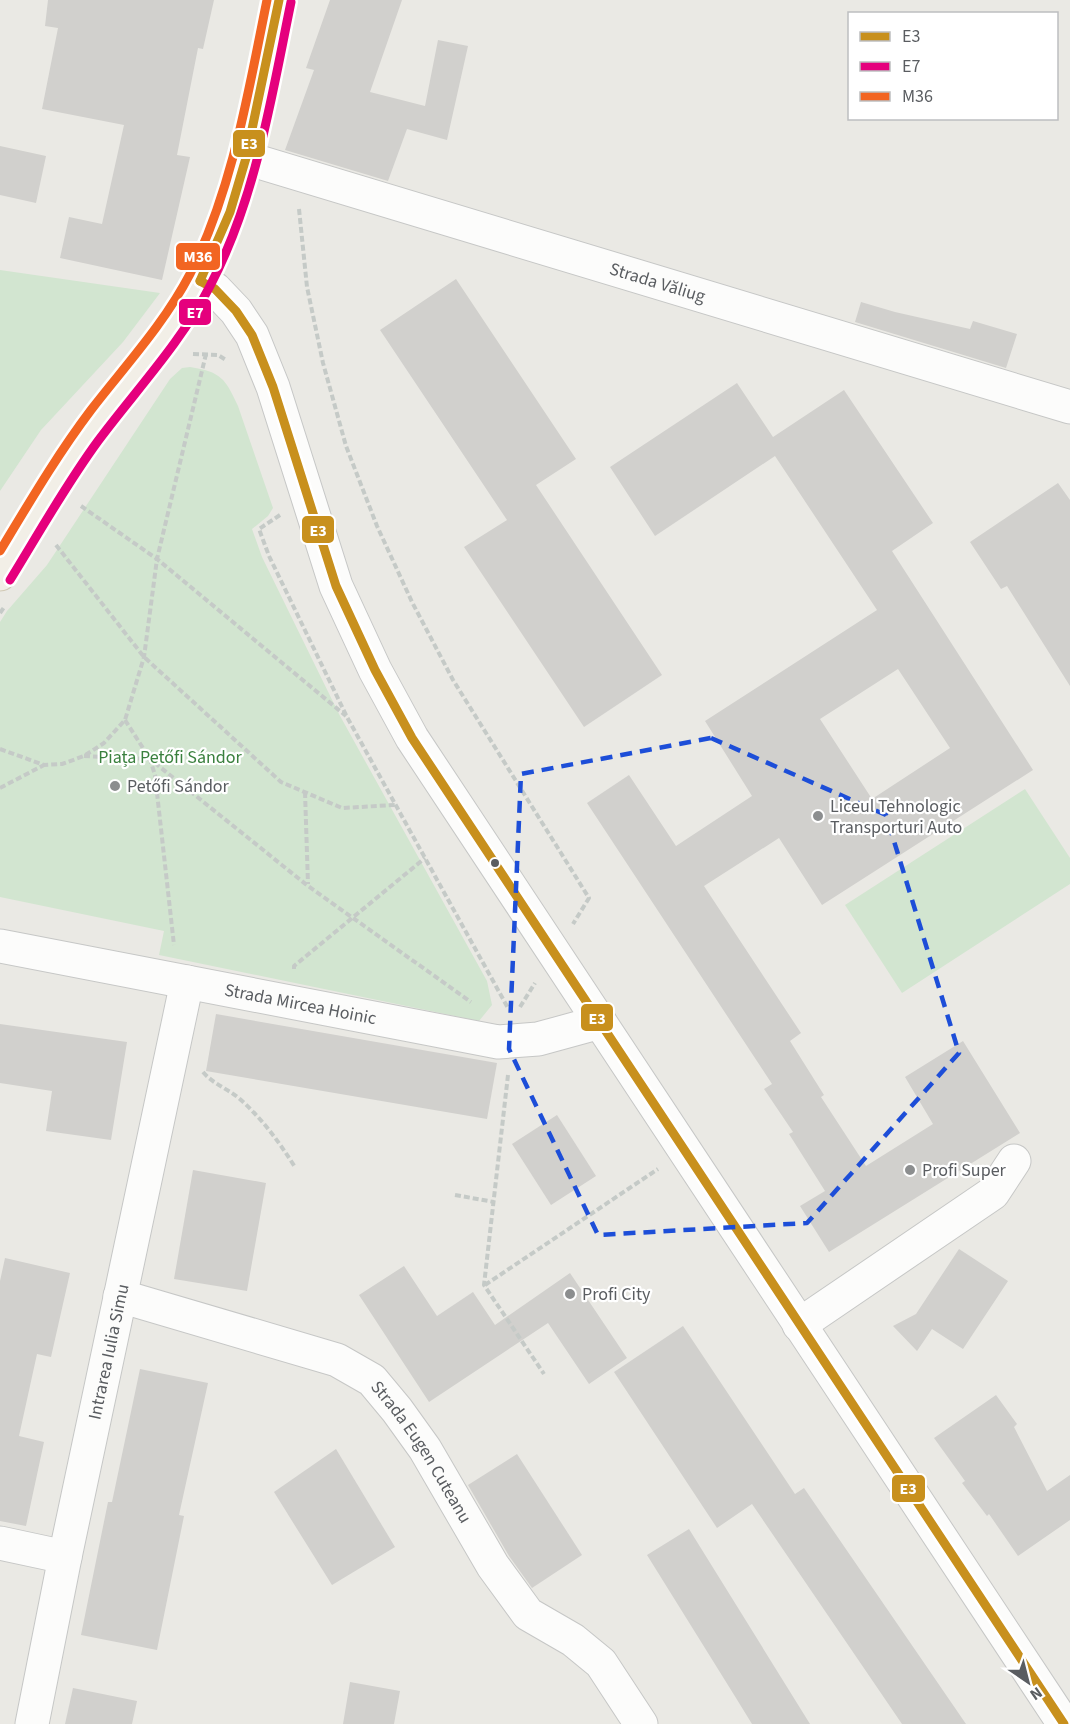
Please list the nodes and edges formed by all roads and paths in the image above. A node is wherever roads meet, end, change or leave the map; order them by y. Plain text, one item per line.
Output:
1 (279, 0) edge
2 (246, 158) junction
3 (295, 171) junction
4 (200, 281) junction
5 (206, 354) junction
6 (187, 357) dead end
7 (230, 362) dead end
8 (1070, 407) edge
9 (87, 496) dead end
10 (81, 506) junction
11 (282, 514) dead end
12 (75, 516) dead end
13 (62, 535) dead end
14 (55, 545) junction
15 (49, 554) dead end
16 (157, 559) junction
17 (3, 590) edge
18 (0, 613) edge
19 (144, 657) junction
20 (347, 717) junction
21 (125, 720) junction
22 (0, 749) edge
23 (84, 756) junction
24 (150, 759) junction
25 (44, 765) junction
26 (0, 788) edge
27 (305, 792) junction
28 (395, 804) junction
29 (425, 858) junction
30 (308, 886) junction
31 (353, 918) junction
32 (0, 946) edge
33 (554, 953) junction
34 (181, 968) junction
35 (290, 1001) junction
36 (480, 1008) dead end
37 (600, 1022) junction
38 (517, 1033) junction
39 (201, 1070) dead end
40 (685, 1150) junction
41 (1014, 1161) dead end
42 (296, 1167) dead end
43 (455, 1194) dead end
44 (494, 1202) junction
45 (484, 1285) junction
46 (120, 1296) junction
47 (799, 1325) junction
48 (544, 1374) dead end
49 (0, 1543) edge
50 (65, 1557) junction
51 (32, 1724) edge
52 (641, 1724) edge
53 (1064, 1724) edge

1 - 2 main road
2 - 3 street, Strada Văliug
2 - 4 main road
3 - 8 street, Strada Văliug
3 - 33 path
4 - 17 main road
4 - 33 street
5 - 6 path
5 - 7 path
5 - 16 path
9 - 10 path
10 - 12 path
10 - 16 path
11 - 20 path
13 - 14 path
14 - 15 path
14 - 19 path
16 - 19 path
16 - 20 path
17 - 18 path
19 - 21 path
19 - 27 path
20 - 28 path
21 - 23 path
21 - 24 path
22 - 25 path
23 - 24 path
23 - 25 path
24 - 30 path
24 - 34 path
25 - 26 path
27 - 28 path
27 - 30 path
28 - 29 path
29 - 31 path
29 - 38 path
30 - 31 path
31 - 35 path
31 - 36 path
32 - 34 street, Strada Mircea Hoinic
33 - 37 street
33 - 38 path
34 - 35 street, Strada Mircea Hoinic
34 - 46 street, Intrarea Iulia Simu
35 - 38 street, Strada Mircea Hoinic
37 - 38 street, Strada Mircea Hoinic
37 - 40 street
38 - 44 path
39 - 42 path
40 - 45 path
40 - 47 street
41 - 47 street
43 - 44 path
44 - 45 path
45 - 48 path
46 - 50 street, Intrarea Iulia Simu
46 - 52 street, Strada Eugen Cuteanu
47 - 53 street
49 - 50 street
50 - 51 street, Intrarea Iulia Simu

